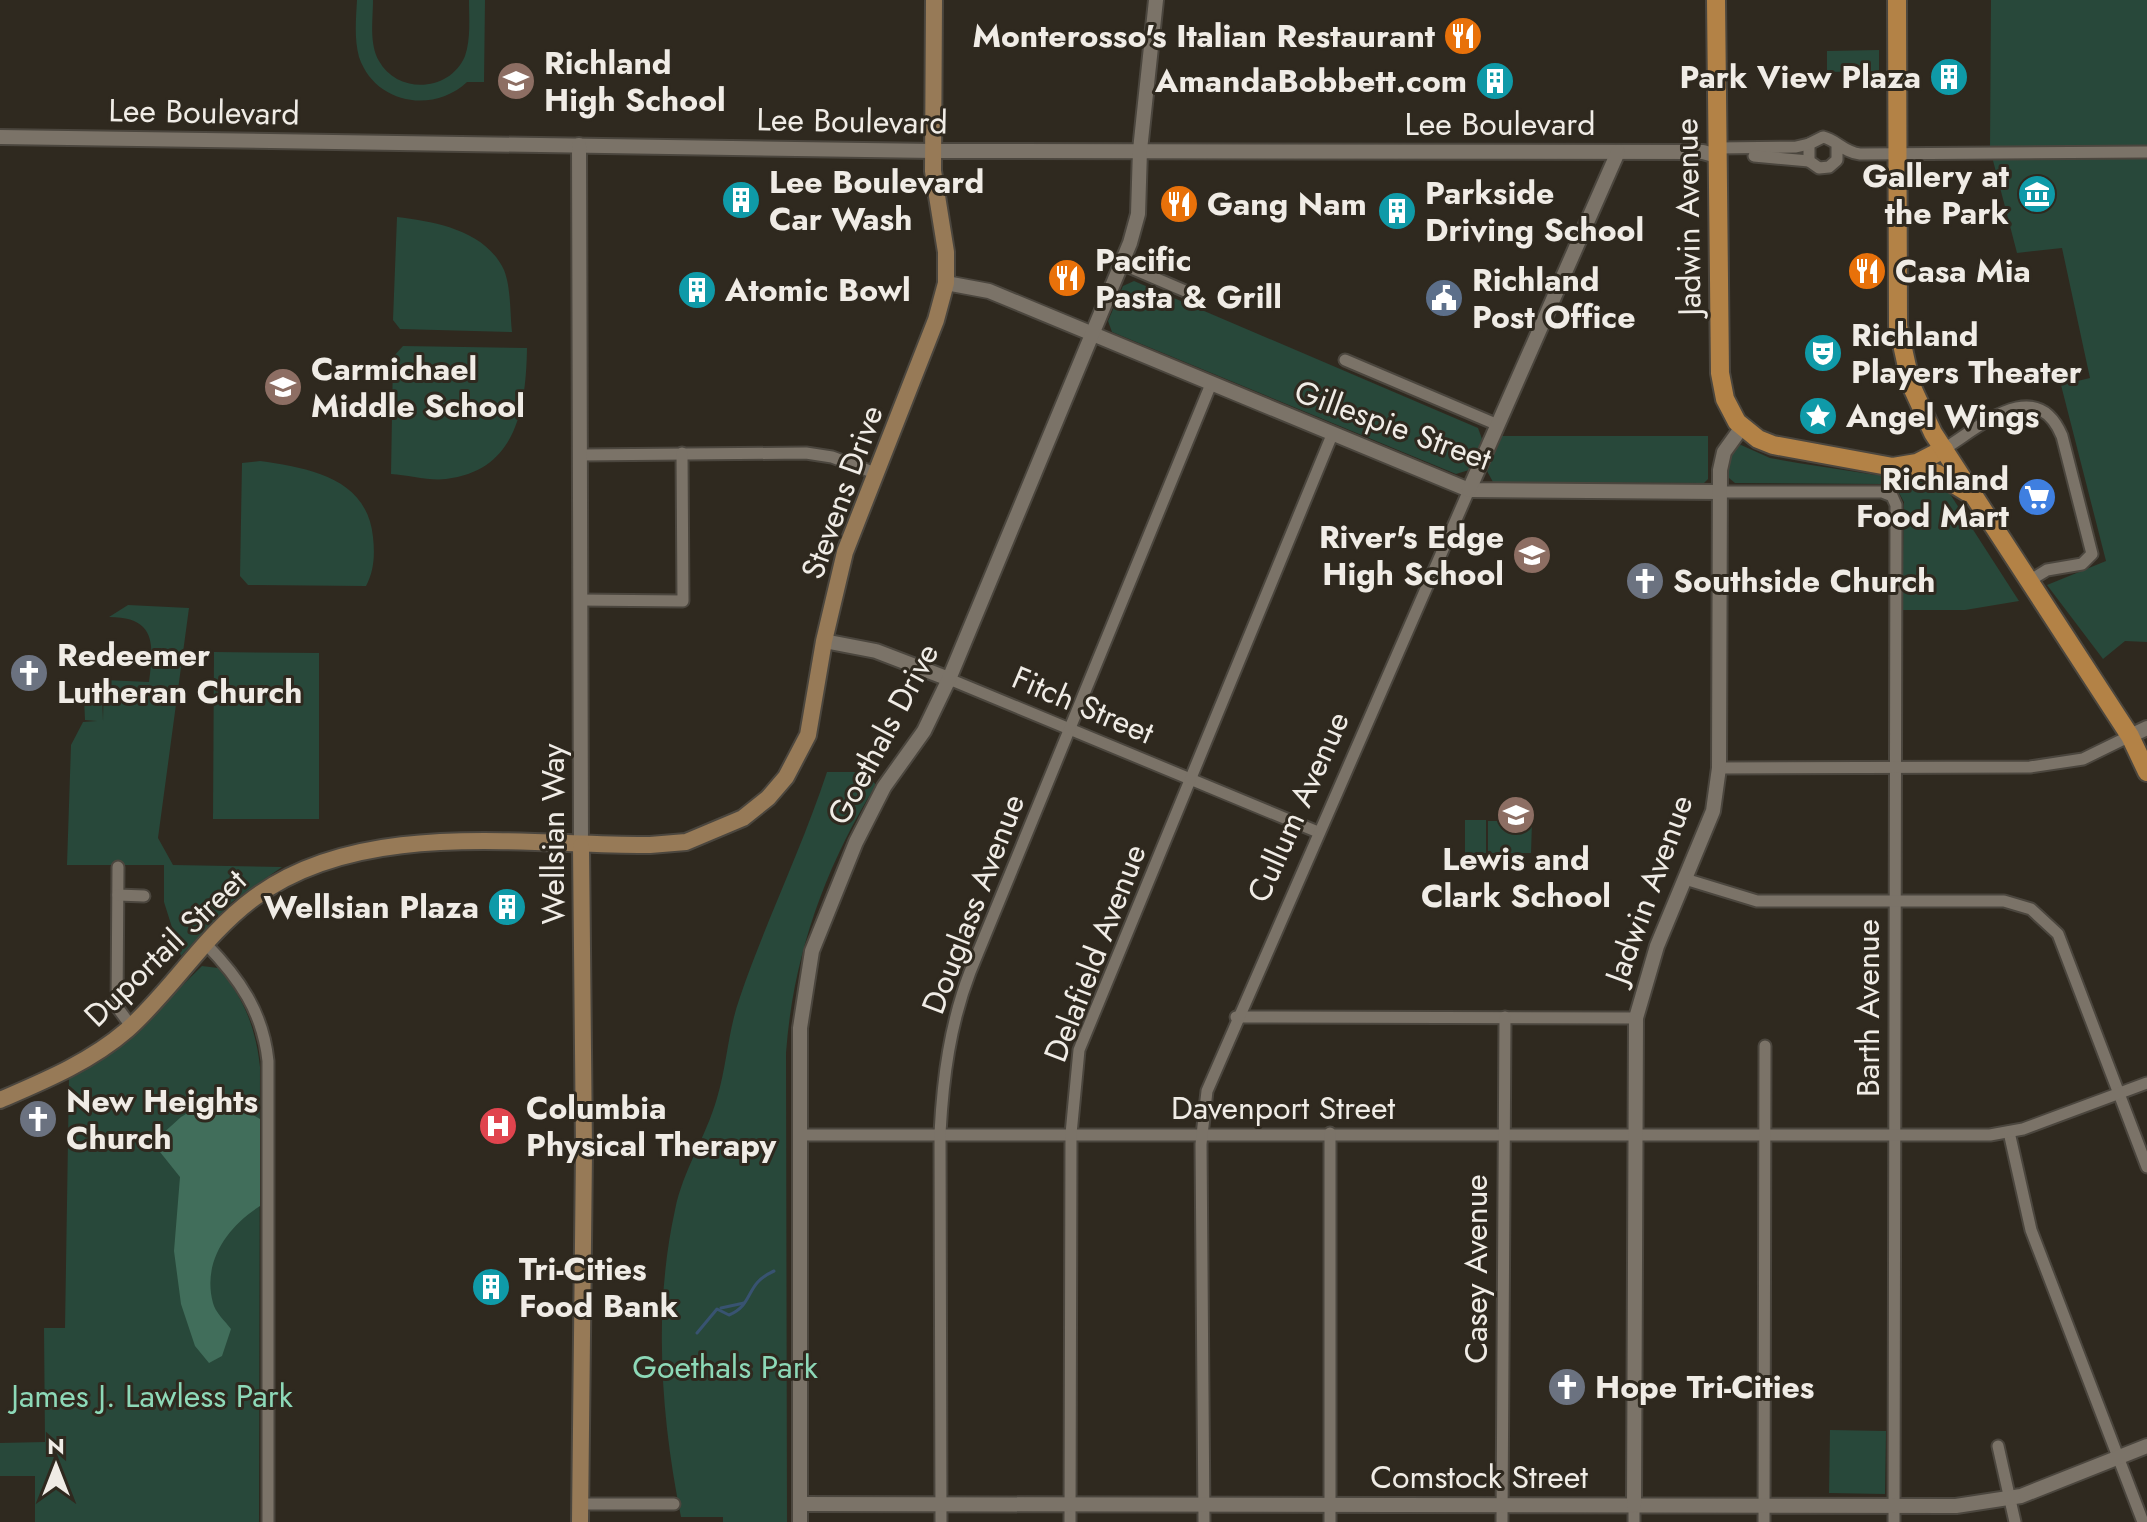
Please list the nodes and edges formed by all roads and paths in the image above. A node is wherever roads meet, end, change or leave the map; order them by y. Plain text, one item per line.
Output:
1 (934, 0) edge
2 (1156, 0) edge
3 (1716, 0) edge
4 (1897, 0) edge
5 (0, 137) edge
6 (1809, 144) junction
7 (579, 145) junction
8 (1837, 145) junction
9 (1140, 150) junction
10 (933, 151) junction
11 (1618, 152) junction
12 (1713, 152) junction
13 (2147, 152) edge
14 (1897, 154) junction
15 (1809, 161) junction
16 (1122, 264) junction
17 (946, 283) junction
18 (1192, 294) dead end
19 (1092, 335) junction
20 (1345, 360) dead end
21 (1211, 384) junction
22 (1498, 425) junction
23 (1742, 427) junction
24 (1332, 435) junction
25 (1944, 449) junction
26 (682, 453) junction
27 (581, 455) junction
28 (1902, 467) junction
29 (875, 473) junction
30 (1469, 490) junction
31 (1720, 492) junction
32 (1892, 496) joint
33 (1976, 499) junction
34 (2029, 581) junction
35 (580, 600) junction
36 (824, 641) junction
37 (949, 679) junction
38 (1068, 730) junction
39 (2139, 732) edge
40 (1719, 768) junction
41 (1895, 768) junction
42 (2147, 772) edge
43 (1190, 780) junction
44 (1318, 832) junction
45 (581, 846) junction
46 (118, 867) dead end
47 (1685, 879) junction
48 (118, 895) junction
49 (144, 896) dead end
50 (1894, 902) junction
51 (206, 944) junction
52 (1236, 1017) junction
53 (1505, 1017) junction
54 (1636, 1018) junction
55 (131, 1026) junction
56 (1765, 1046) dead end
57 (72, 1066) junction
58 (2147, 1083) edge
59 (0, 1087) edge
60 (2119, 1094) junction
61 (0, 1100) edge
62 (2009, 1132) junction
63 (940, 1133) junction
64 (1202, 1133) junction
65 (1330, 1133) junction
66 (1765, 1133) junction
67 (1071, 1134) junction
68 (1503, 1134) junction
69 (1635, 1134) junction
70 (1895, 1134) junction
71 (801, 1135) junction
72 (2147, 1167) edge
73 (1998, 1446) dead end
74 (2147, 1446) edge
75 (2118, 1459) junction
76 (2009, 1499) junction
77 (581, 1504) junction
78 (674, 1504) dead end
79 (800, 1504) junction
80 (941, 1504) junction
81 (1070, 1504) junction
82 (1204, 1505) junction
83 (1330, 1505) junction
84 (1502, 1505) junction
85 (1634, 1505) junction
86 (1764, 1505) junction
87 (1894, 1505) junction
88 (268, 1522) edge
89 (580, 1522) edge
90 (800, 1522) edge
91 (941, 1522) edge
92 (1070, 1522) edge
93 (1204, 1522) edge
94 (1330, 1522) edge
95 (1502, 1522) edge
96 (1634, 1522) edge
97 (1764, 1522) edge
98 (1894, 1522) edge
99 (2015, 1522) edge
100 (2143, 1522) edge

1 - 10 main road, Stevens Drive
2 - 9 street, Goethals Drive
3 - 12 main road, Jadwin Avenue
4 - 14 main road
5 - 7 street, Lee Boulevard
6 - 8 street, Lee Boulevard
6 - 12 street, Lee Boulevard
6 - 15 street
7 - 10 street, Lee Boulevard
7 - 27 street, Wellsian Way
8 - 14 street, Lee Boulevard
8 - 15 street, Lee Boulevard
9 - 10 street, Lee Boulevard
9 - 11 street, Lee Boulevard
9 - 16 street, Goethals Drive
10 - 17 main road, Stevens Drive
11 - 12 street, Lee Boulevard
11 - 22 street, Cullum Avenue
12 - 15 street, Lee Boulevard
12 - 23 main road, Jadwin Avenue
13 - 14 street, Lee Boulevard
14 - 25 main road
16 - 18 street
16 - 19 street, Goethals Drive
17 - 19 street, Gillespie Street
17 - 29 main road, Stevens Drive
19 - 21 street, Gillespie Street
19 - 37 street, Goethals Drive
20 - 22 street
21 - 24 street, Gillespie Street
21 - 38 street, Douglass Avenue
22 - 30 street, Cullum Avenue
23 - 28 main road
23 - 31 street, Jadwin Avenue
24 - 30 street, Gillespie Street
24 - 43 street, Delafield Avenue
25 - 28 main road
25 - 33 main road
25 - 34 street
26 - 27 street
26 - 29 street
26 - 35 street
27 - 35 street, Wellsian Way
28 - 33 main road
29 - 36 main road, Stevens Drive
30 - 31 street, Gillespie Street
30 - 44 street, Cullum Avenue
31 - 32 street, Gillespie Street
31 - 40 street, Jadwin Avenue
32 - 41 street, Barth Avenue
33 - 34 main road
34 - 39 main road
35 - 45 street, Wellsian Way
36 - 37 street, Fitch Street
36 - 45 main road, Stevens Drive
37 - 38 street, Fitch Street
37 - 71 street, Goethals Drive
38 - 43 street, Fitch Street
38 - 63 street, Douglass Avenue
39 - 41 street
39 - 42 main road
40 - 41 street
40 - 47 street, Jadwin Avenue
41 - 50 street, Barth Avenue
43 - 44 street, Fitch Street
43 - 67 street, Delafield Avenue
44 - 52 street, Cullum Avenue
45 - 51 main road, Duportail Street
45 - 77 main road, Wellsian Way
46 - 48 street
47 - 50 street
47 - 54 street, Jadwin Avenue
48 - 49 street
48 - 55 street
50 - 60 street
50 - 70 street, Barth Avenue
51 - 55 main road, Duportail Street
51 - 88 street
52 - 53 street
52 - 64 street, Cullum Avenue
53 - 54 street
53 - 68 street, Casey Avenue
54 - 69 street, Jadwin Avenue
55 - 57 main road, Duportail Street
56 - 66 street
57 - 59 main road, Duportail Street
57 - 61 main road, Duportail Street
58 - 60 street, Davenport Street
60 - 62 street, Davenport Street
60 - 72 street
62 - 70 street, Davenport Street
62 - 75 street
63 - 67 street, Davenport Street
63 - 71 street, Davenport Street
63 - 80 street, Douglass Avenue
64 - 65 street, Davenport Street
64 - 67 street, Davenport Street
64 - 82 street, Cullum Avenue
65 - 68 street, Davenport Street
65 - 83 street
66 - 69 street, Davenport Street
66 - 70 street, Davenport Street
66 - 86 street
67 - 81 street, Delafield Avenue
68 - 69 street, Davenport Street
68 - 84 street, Casey Avenue
69 - 85 street, Jadwin Avenue
70 - 87 street, Barth Avenue
71 - 79 street, Goethals Drive
73 - 76 street
74 - 75 street, Comstock Street
75 - 76 street, Comstock Street
75 - 100 street
76 - 87 street, Comstock Street
76 - 99 street
77 - 78 street
77 - 89 main road, Wellsian Way
79 - 80 street, Comstock Street
79 - 90 street, Goethals Drive
80 - 81 street, Comstock Street
80 - 91 street, Douglass Avenue
81 - 82 street, Comstock Street
81 - 92 street, Delafield Avenue
82 - 83 street, Comstock Street
82 - 93 street, Cullum Avenue
83 - 84 street, Comstock Street
83 - 94 street
84 - 85 street, Comstock Street
84 - 95 street, Casey Avenue
85 - 86 street, Comstock Street
85 - 96 street, Jadwin Avenue
86 - 87 street, Comstock Street
86 - 97 street
87 - 98 street, Barth Avenue

